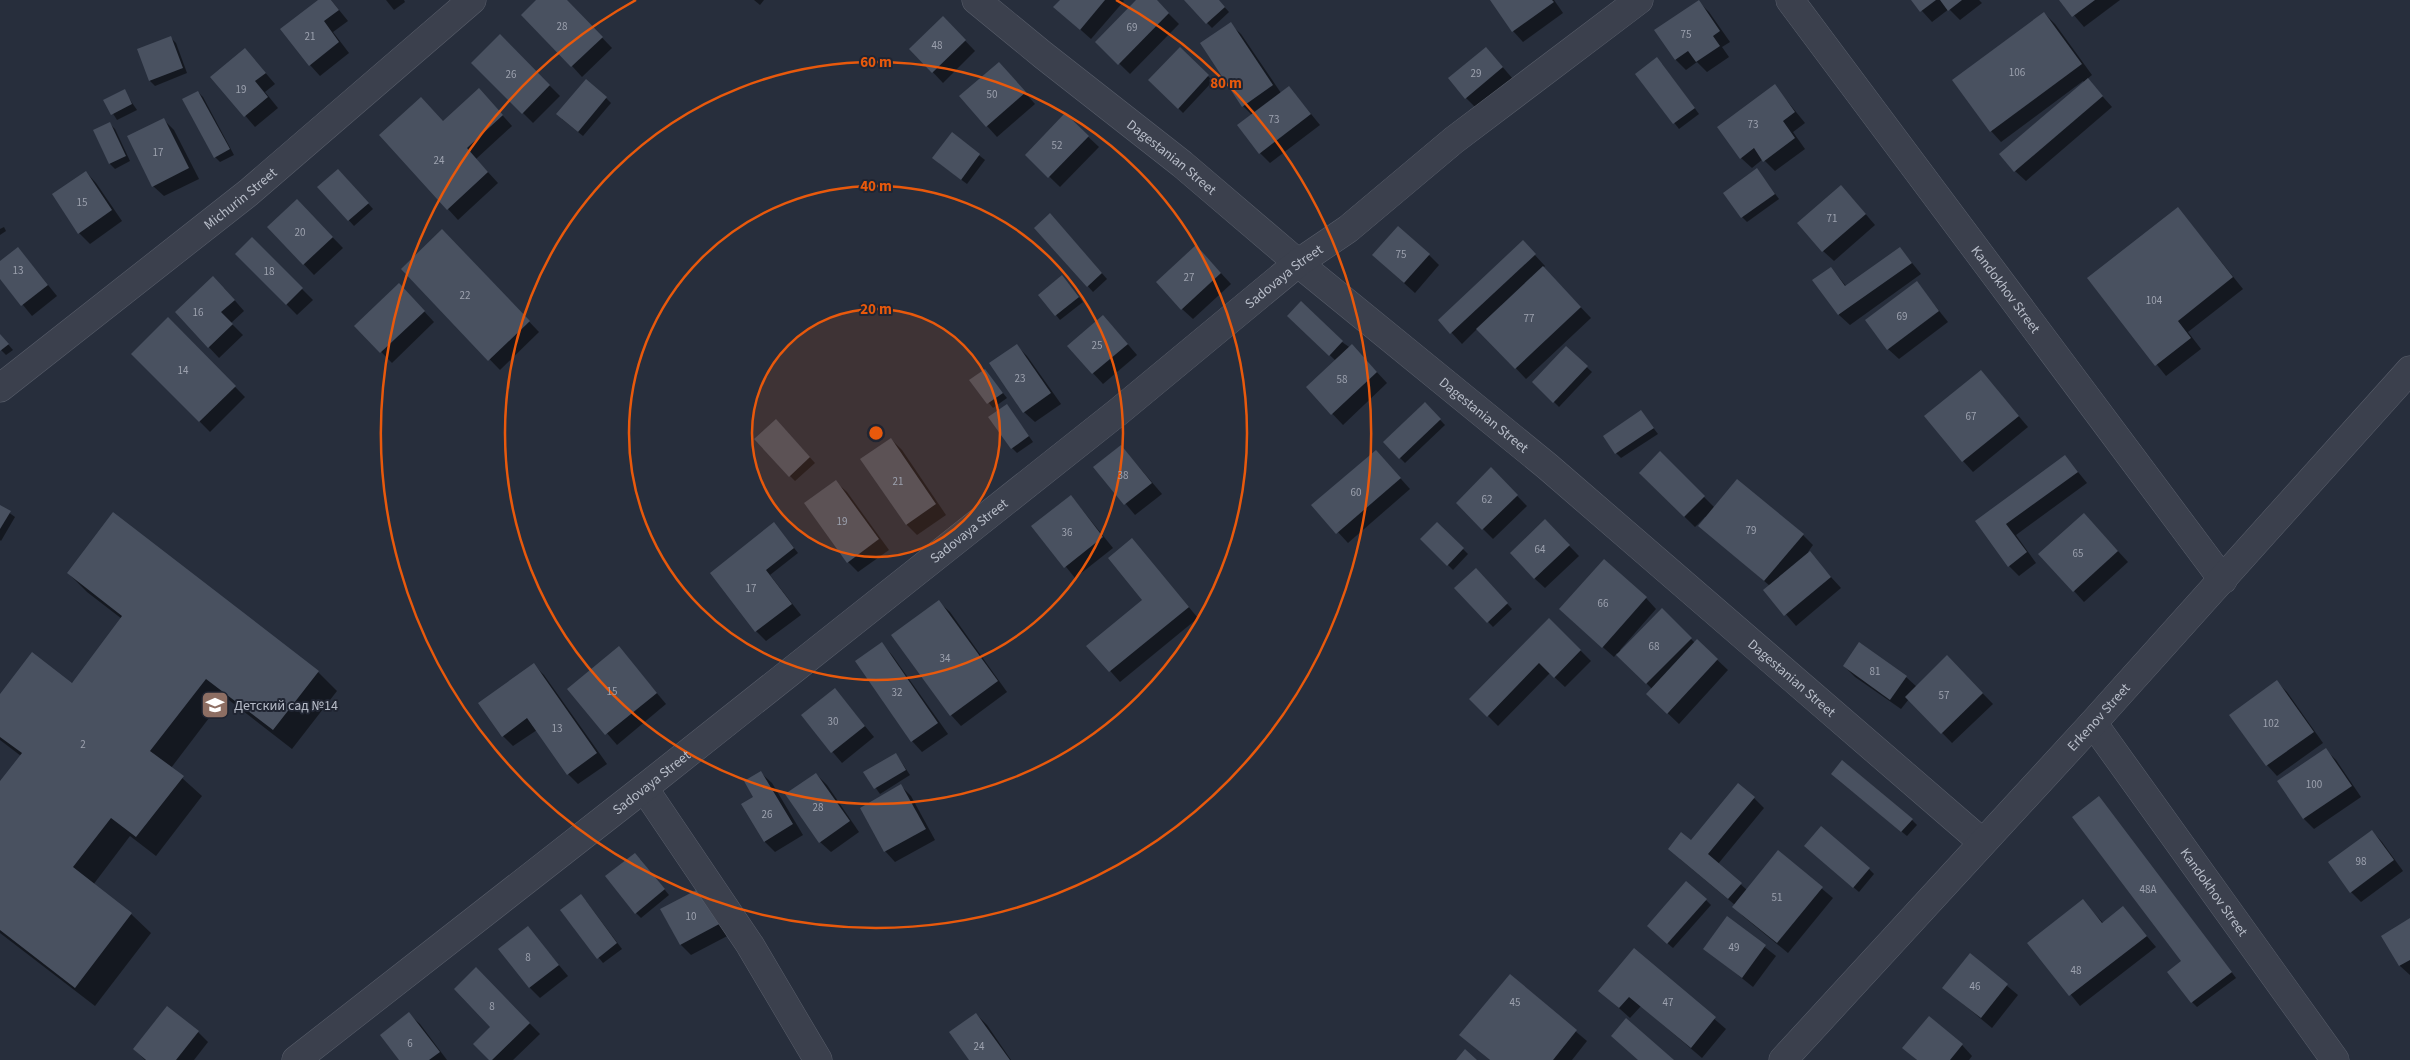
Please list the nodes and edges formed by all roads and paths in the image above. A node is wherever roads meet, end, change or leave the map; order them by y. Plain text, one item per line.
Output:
1 (472, 0) edge
2 (976, 0) edge
3 (1639, 0) edge
4 (1790, 0) edge
5 (1298, 263) junction
6 (2410, 370) edge
7 (0, 388) edge
8 (2223, 580) junction
9 (2093, 723) junction
10 (644, 788) junction
11 (1982, 842) junction
12 (296, 1060) edge
13 (818, 1060) edge
14 (1783, 1060) edge
15 (2335, 1060) edge

1 - 7 street, Michurin Street
2 - 5 street, Dagestanian Street
3 - 5 street, Sadovaya Street
4 - 8 street, Kandokhov Street
5 - 10 street, Sadovaya Street
5 - 11 street, Dagestanian Street
6 - 8 street, Erkenov Street
8 - 9 street, Erkenov Street
9 - 11 street, Erkenov Street
9 - 15 street, Kandokhov Street
10 - 12 street, Sadovaya Street
10 - 13 street
11 - 14 street, Erkenov Street

